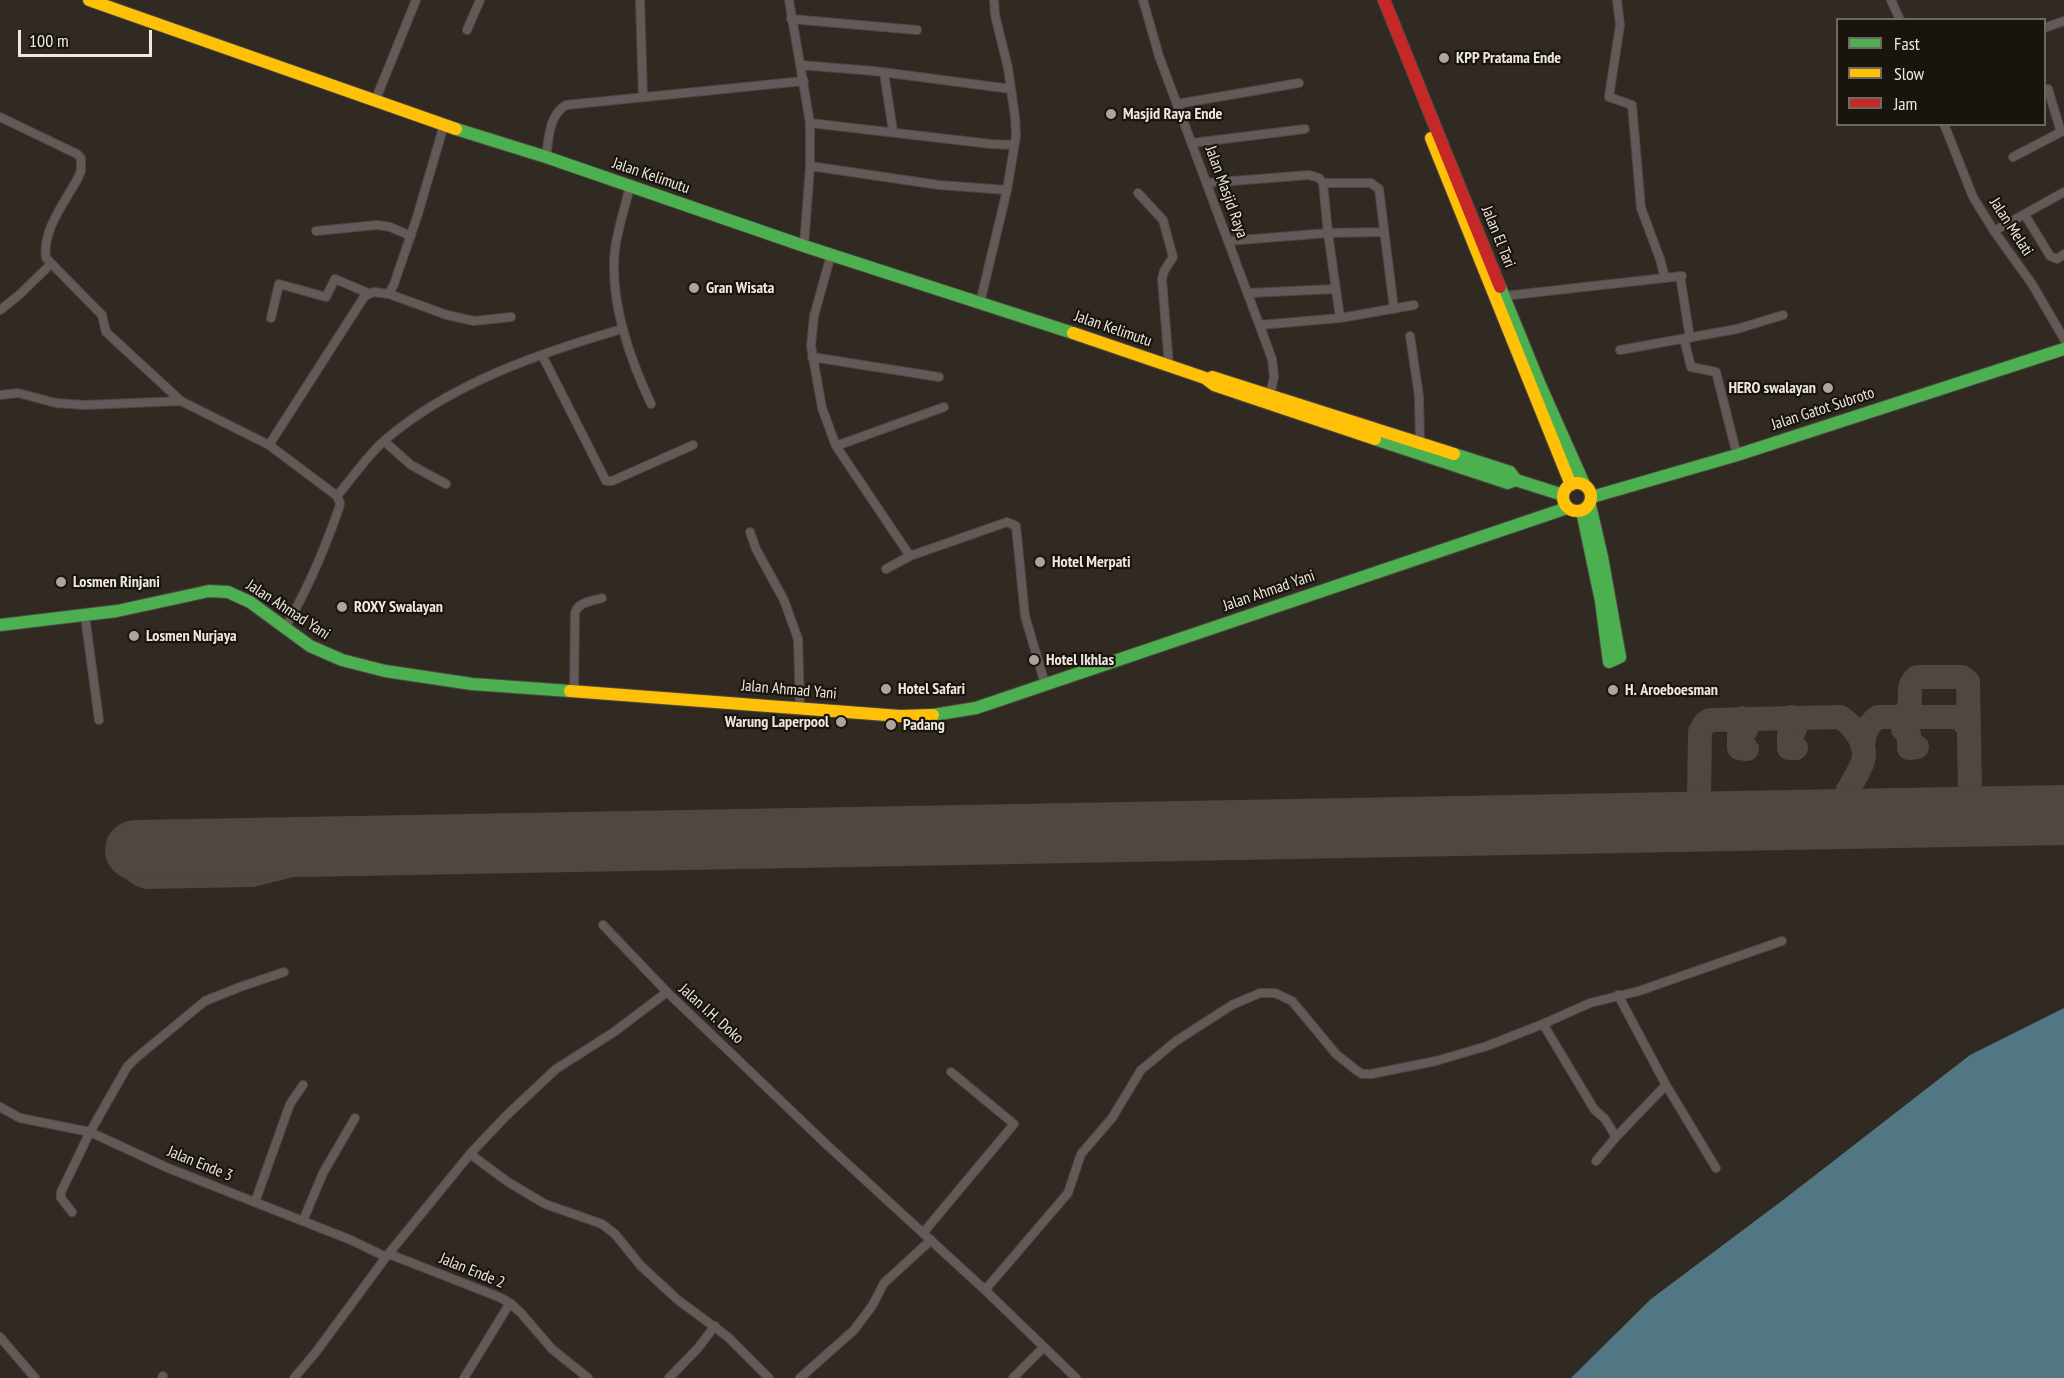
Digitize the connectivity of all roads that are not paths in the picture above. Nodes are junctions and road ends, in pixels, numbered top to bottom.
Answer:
1 (89, 0) edge
2 (416, 0) edge
3 (480, 0) edge
4 (640, 0) edge
5 (789, 0) edge
6 (994, 0) edge
7 (1143, 0) edge
8 (1376, 0) edge
9 (1384, 0) edge
10 (1617, 0) edge
11 (1892, 0) edge
12 (1899, 18) edge
13 (791, 19) junction
14 (2064, 21) edge
15 (2046, 27) edge
16 (467, 30) dead end
17 (917, 30) dead end
18 (800, 65) junction
19 (884, 73) junction
20 (804, 81) junction
21 (1299, 83) dead end
22 (1011, 89) junction
23 (2046, 89) edge
24 (643, 97) junction
25 (375, 100) junction
26 (1177, 104) junction
27 (0, 117) edge
28 (810, 123) junction
29 (444, 125) junction
30 (1945, 126) edge
31 (1305, 129) dead end
32 (892, 131) junction
33 (2063, 132) edge
34 (1192, 143) junction
35 (1014, 145) junction
36 (546, 157) junction
37 (2013, 157) dead end
38 (810, 166) junction
39 (1207, 183) junction
40 (1323, 183) junction
41 (630, 186) junction
42 (1007, 190) junction
43 (2064, 192) edge
44 (1138, 193) dead end
45 (1457, 193) junction
46 (2025, 214) junction
47 (316, 231) dead end
48 (1994, 231) junction
49 (1383, 232) junction
50 (1328, 233) junction
51 (411, 236) junction
52 (1228, 241) junction
53 (804, 246) junction
54 (2064, 254) edge
55 (831, 255) junction
56 (51, 264) junction
57 (1665, 278) junction
58 (1335, 289) junction
59 (368, 293) junction
60 (1248, 293) junction
61 (389, 294) junction
62 (1504, 296) junction
63 (980, 303) junction
64 (1414, 305) dead end
65 (1394, 309) junction
66 (0, 310) edge
67 (1783, 315) dead end
68 (511, 317) dead end
69 (271, 318) dead end
70 (1340, 318) junction
71 (1260, 325) junction
72 (622, 329) junction
73 (1410, 336) dead end
74 (1687, 338) junction
75 (2064, 339) edge
76 (2064, 349) edge
77 (1620, 350) dead end
78 (542, 355) junction
79 (812, 357) junction
80 (1169, 366) junction
81 (939, 377) dead end
82 (0, 394) edge
83 (1269, 399) junction
84 (181, 400) junction
85 (651, 404) dead end
86 (944, 407) dead end
87 (384, 441) junction
88 (1420, 444) junction
89 (269, 445) junction
90 (693, 445) dead end
91 (836, 446) junction
92 (1737, 455) junction
93 (1516, 480) junction
94 (446, 484) dead end
95 (1584, 484) junction
96 (1570, 485) junction
97 (1563, 495) junction
98 (337, 496) junction
99 (1588, 505) junction
100 (1567, 508) junction
101 (750, 532) dead end
102 (910, 556) junction
103 (886, 569) dead end
104 (602, 598) dead end
105 (85, 615) junction
106 (0, 626) edge
107 (284, 628) junction
108 (1614, 659) dead end
109 (1045, 684) junction
110 (574, 692) junction
111 (800, 708) junction
112 (99, 720) dead end
113 (603, 925) dead end
114 (1782, 941) dead end
115 (284, 972) dead end
116 (667, 992) junction
117 (1618, 995) junction
118 (1543, 1024) junction
119 (951, 1072) dead end
120 (303, 1085) dead end
121 (1666, 1085) junction
122 (0, 1107) edge
123 (355, 1118) dead end
124 (90, 1132) junction
125 (1616, 1137) junction
126 (470, 1154) junction
127 (1596, 1161) dead end
128 (1716, 1168) dead end
129 (255, 1202) junction
130 (72, 1212) dead end
131 (303, 1221) junction
132 (923, 1233) junction
133 (931, 1240) junction
134 (388, 1256) junction
135 (985, 1290) junction
136 (510, 1303) junction
137 (716, 1326) junction
138 (0, 1337) edge
139 (1044, 1347) junction
140 (35, 1378) edge
141 (294, 1378) edge
142 (464, 1378) edge
143 (588, 1378) edge
144 (669, 1378) edge
145 (769, 1378) edge
146 (800, 1378) edge
147 (1013, 1378) edge
148 (1076, 1378) edge

1 - 25 main road, Jalan Kelimutu
2 - 25 street
3 - 16 street
4 - 24 street
5 - 13 street
6 - 22 street
7 - 26 street, Jalan Masjid Raya
8 - 45 main road, Jalan El Tari
9 - 45 main road, Jalan El Tari
10 - 57 street
11 - 12 street
13 - 17 street
13 - 18 street
14 - 15 street
18 - 19 street
18 - 20 street
19 - 22 street
19 - 32 street
20 - 24 street
20 - 28 street
21 - 26 street
22 - 35 street
23 - 33 street
24 - 36 street
25 - 29 main road, Jalan Kelimutu
26 - 34 street, Jalan Masjid Raya
27 - 56 street
28 - 32 street
28 - 38 street
29 - 36 main road, Jalan Kelimutu
29 - 51 street
30 - 48 street, Jalan Melati
31 - 34 street
32 - 35 street
33 - 37 street
34 - 39 street, Jalan Masjid Raya
35 - 42 street
36 - 41 main road, Jalan Kelimutu
38 - 42 street
38 - 53 street
39 - 40 street
39 - 52 street, Jalan Masjid Raya
40 - 49 street
40 - 50 street
41 - 53 main road, Jalan Kelimutu
41 - 72 street
42 - 63 street
43 - 46 street
44 - 80 street
45 - 62 main road, Jalan El Tari
45 - 96 main road, Jalan El Tari
46 - 48 street
46 - 54 street
47 - 51 street
48 - 75 street, Jalan Melati
49 - 50 street
49 - 65 street
50 - 52 street
50 - 58 street
51 - 61 street
52 - 60 street, Jalan Masjid Raya
53 - 55 main road, Jalan Kelimutu
55 - 63 main road, Jalan Kelimutu
55 - 79 street
56 - 66 street
56 - 84 street
57 - 62 street
57 - 74 street
58 - 60 street
58 - 70 street
59 - 61 street
59 - 69 street
59 - 89 street
60 - 71 street, Jalan Masjid Raya
61 - 68 street
62 - 95 main road, Jalan El Tari
63 - 80 main road, Jalan Kelimutu
64 - 65 street
65 - 70 street
67 - 74 street
70 - 71 street
71 - 83 street, Jalan Masjid Raya
72 - 78 street
72 - 85 street
73 - 88 street
74 - 77 street
74 - 92 street
76 - 92 main road, Jalan Gatot Subroto
78 - 87 street
78 - 90 street
79 - 81 street
79 - 91 street
80 - 83 main road, Jalan Kelimutu
82 - 84 street
83 - 88 main road
83 - 93 main road
84 - 89 street
86 - 91 street
87 - 94 street
87 - 98 street
88 - 93 main road
89 - 98 street
91 - 102 street
92 - 99 main road, Jalan Gatot Subroto
93 - 97 main road
95 - 96 main road
95 - 99 main road
96 - 97 main road
97 - 100 main road
98 - 107 street
99 - 100 main road
99 - 108 main road
100 - 109 main road, Jalan Ahmad Yani
101 - 111 street
102 - 103 street
102 - 109 street
104 - 110 street
105 - 106 main road, Jalan Ahmad Yani
105 - 107 main road, Jalan Ahmad Yani
105 - 112 street
107 - 110 main road, Jalan Ahmad Yani
109 - 111 main road, Jalan Ahmad Yani
110 - 111 main road, Jalan Ahmad Yani
113 - 116 street
114 - 117 street
115 - 124 street
116 - 126 street, Jalan I.H. Doko
116 - 132 street, Jalan I.H. Doko
117 - 118 street
117 - 121 street
118 - 125 street
118 - 135 street
119 - 132 street
120 - 129 street
121 - 125 street
121 - 128 street
122 - 124 street, Jalan Ende 3
123 - 131 street
124 - 129 street, Jalan Ende 3
124 - 130 street
125 - 127 street
126 - 134 street, Jalan I.H. Doko
126 - 137 street
129 - 131 street, Jalan Ende 3
131 - 134 street, Jalan Ende 3
132 - 133 street, Jalan I.H. Doko
133 - 135 street, Jalan I.H. Doko
133 - 146 street
134 - 136 street, Jalan Ende 2
134 - 141 street, Jalan I.H. Doko
135 - 139 street, Jalan I.H. Doko
136 - 142 street
136 - 143 street, Jalan Ende 2
137 - 144 street
137 - 145 street
138 - 140 street
139 - 147 street
139 - 148 street, Jalan I.H. Doko

